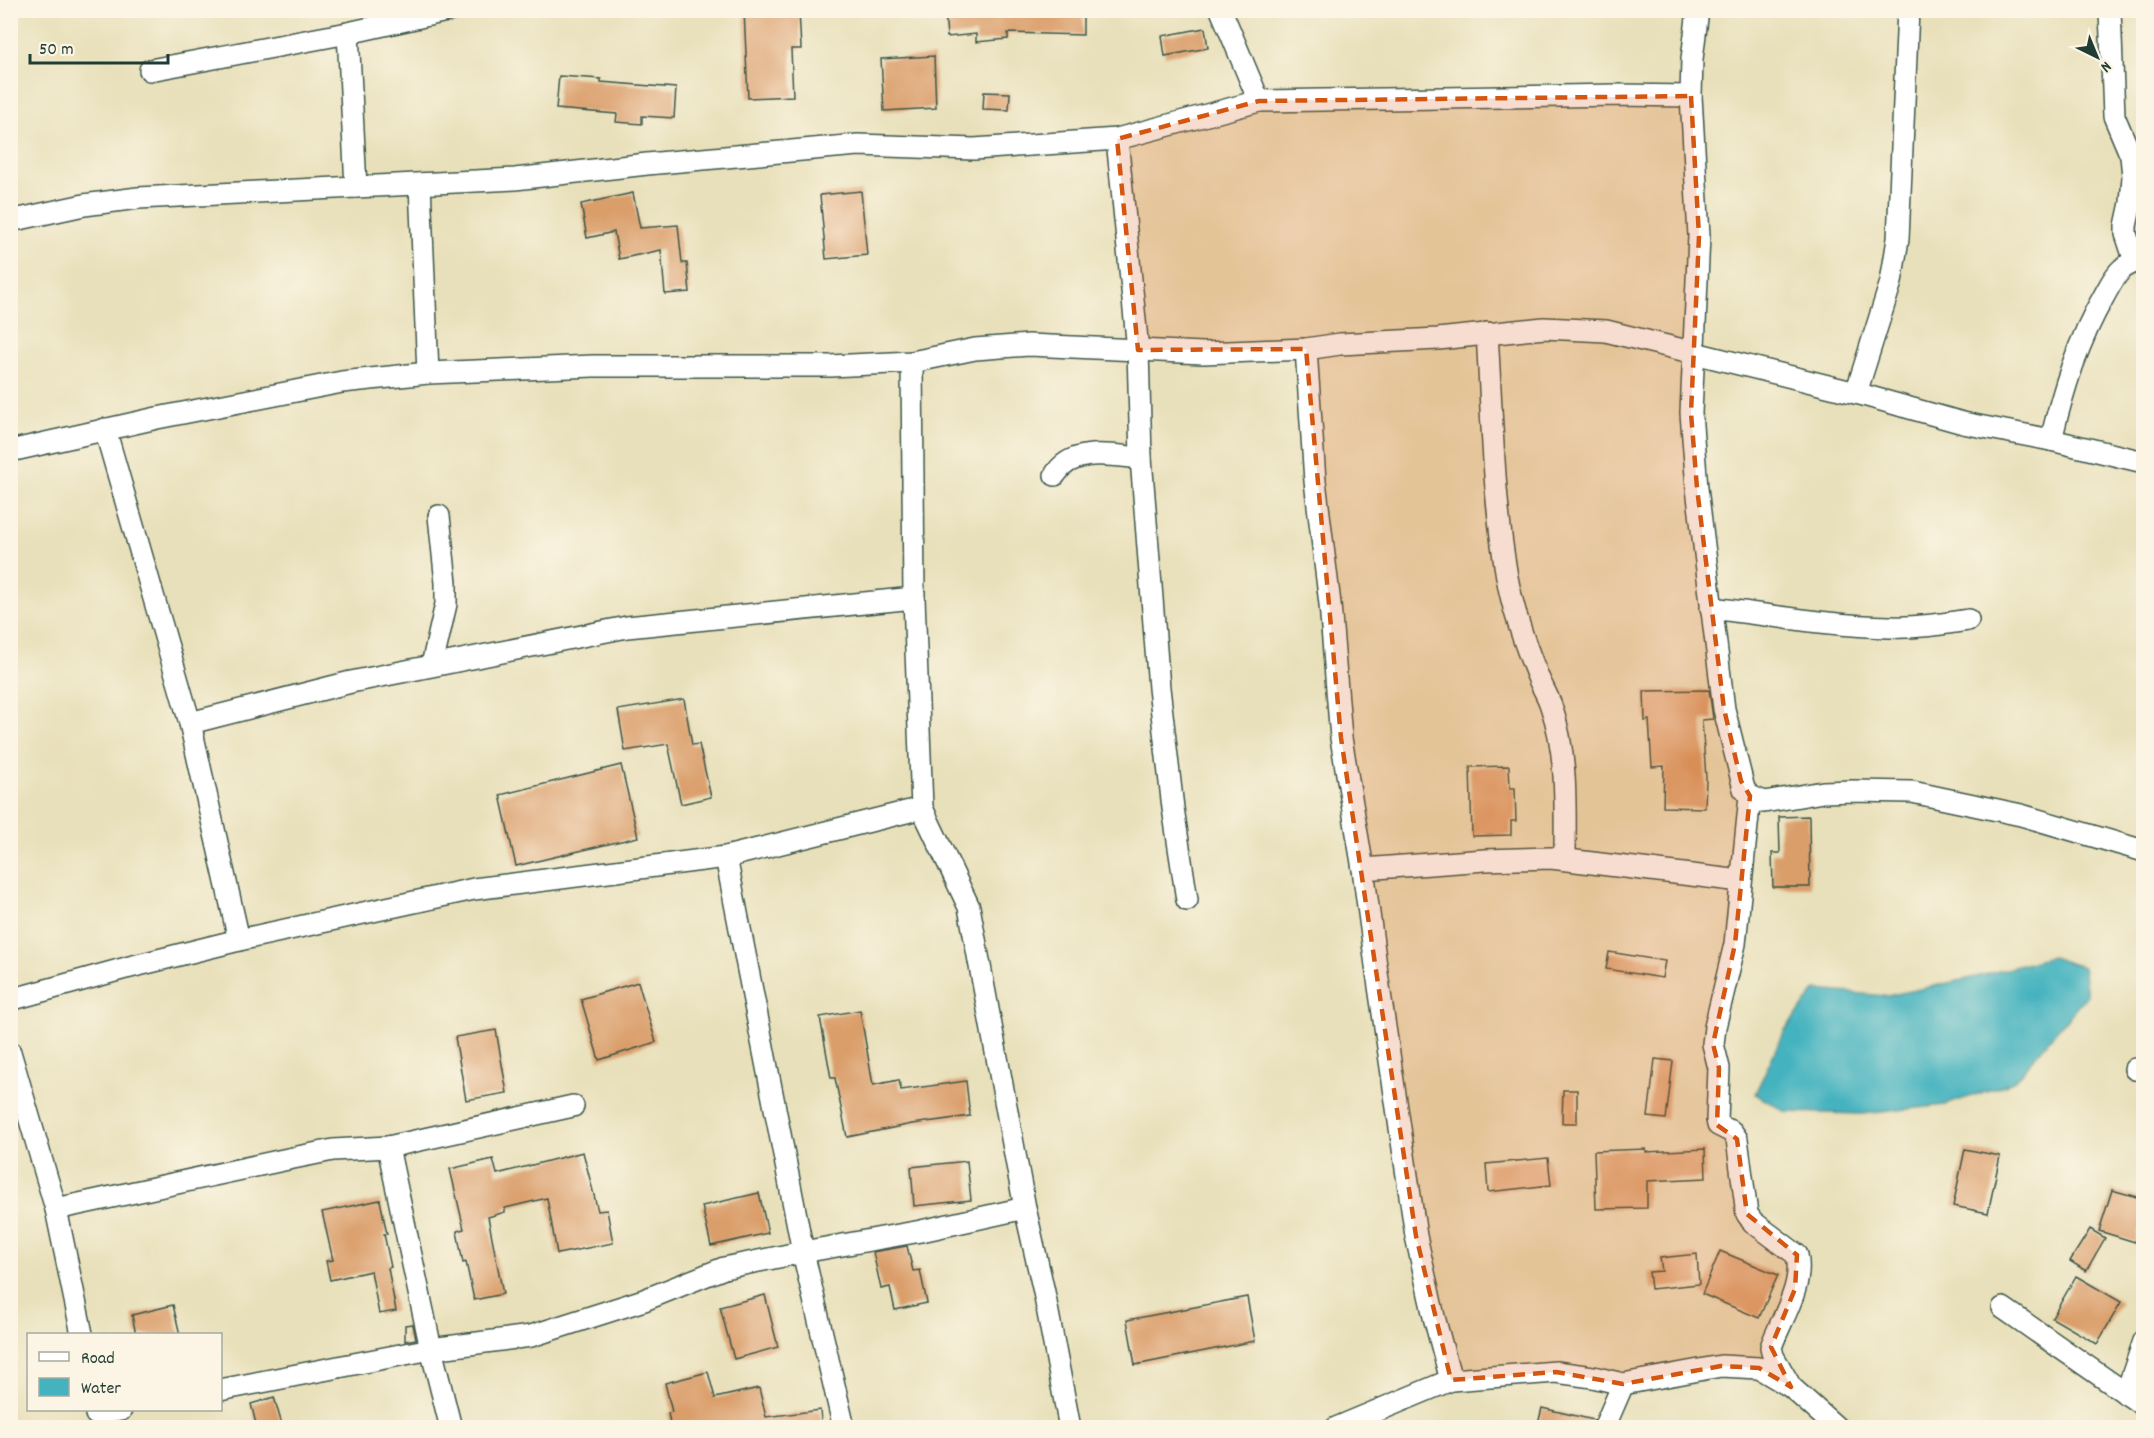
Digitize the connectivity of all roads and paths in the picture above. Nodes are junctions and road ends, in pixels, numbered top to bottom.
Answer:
1 (451, 10) edge
2 (1221, 10) edge
3 (1698, 10) edge
4 (1908, 10) edge
5 (2110, 10) edge
6 (348, 33) junction
7 (150, 70) dead end
8 (1691, 96) junction
9 (1258, 101) junction
10 (1117, 139) junction
11 (420, 184) junction
12 (356, 188) junction
13 (10, 221) edge
14 (2139, 260) edge
15 (1487, 333) junction
16 (1306, 349) junction
17 (1138, 350) junction
18 (1693, 351) junction
19 (912, 362) junction
20 (428, 373) junction
21 (1856, 393) junction
22 (105, 429) junction
23 (2051, 440) junction
24 (10, 451) edge
25 (1141, 458) junction
26 (2144, 462) edge
27 (1055, 475) dead end
28 (439, 516) dead end
29 (914, 598) junction
30 (1711, 608) junction
31 (1968, 620) dead end
32 (432, 665) junction
33 (190, 723) junction
34 (1750, 796) junction
35 (922, 808) junction
36 (2144, 851) edge
37 (726, 856) junction
38 (1565, 859) junction
39 (1363, 869) junction
40 (1741, 881) junction
41 (1187, 900) dead end
42 (239, 940) junction
43 (10, 1000) edge
44 (10, 1052) edge
45 (573, 1106) dead end
46 (388, 1147) junction
47 (1025, 1208) junction
48 (56, 1209) junction
49 (803, 1252) junction
50 (2003, 1308) dead end
51 (82, 1333) edge
52 (2144, 1341) edge
53 (431, 1349) junction
54 (1451, 1380) junction
55 (1623, 1384) junction
56 (1791, 1387) junction
57 (222, 1390) edge
58 (2135, 1400) edge
59 (117, 1411) edge
60 (96, 1417) edge
61 (451, 1428) edge
62 (844, 1428) edge
63 (1070, 1428) edge
64 (1336, 1428) edge
65 (1604, 1428) edge
66 (1837, 1428) edge

1 - 6 street
2 - 9 street
3 - 8 street
4 - 21 street
5 - 14 street
6 - 7 street
6 - 12 street
8 - 9 street
8 - 18 street
9 - 10 street
10 - 11 street
10 - 17 street
11 - 12 street
11 - 20 street
12 - 13 street
14 - 23 street
15 - 16 street
15 - 18 street
15 - 38 street
16 - 17 street
16 - 39 street
17 - 19 street
17 - 25 street
18 - 21 street
18 - 30 street
19 - 20 street
19 - 29 street
20 - 22 street
21 - 23 street
22 - 24 street
22 - 33 street
23 - 26 street
25 - 27 street
25 - 41 street
28 - 32 street
29 - 32 street
29 - 35 street
30 - 31 street
30 - 34 street
32 - 33 street
33 - 42 street
34 - 36 street
34 - 40 street
35 - 37 street
35 - 47 street
37 - 42 street
37 - 49 street
38 - 39 street
38 - 40 street
39 - 54 street
40 - 56 street
42 - 43 street
44 - 48 street
45 - 46 street
46 - 48 street
46 - 53 street
47 - 49 street
47 - 63 street
48 - 51 street
49 - 53 street
49 - 62 street
50 - 58 street
52 - 58 street
53 - 57 street
53 - 61 street
54 - 55 street
54 - 64 street
55 - 56 street
55 - 65 street
56 - 66 street
59 - 60 street

